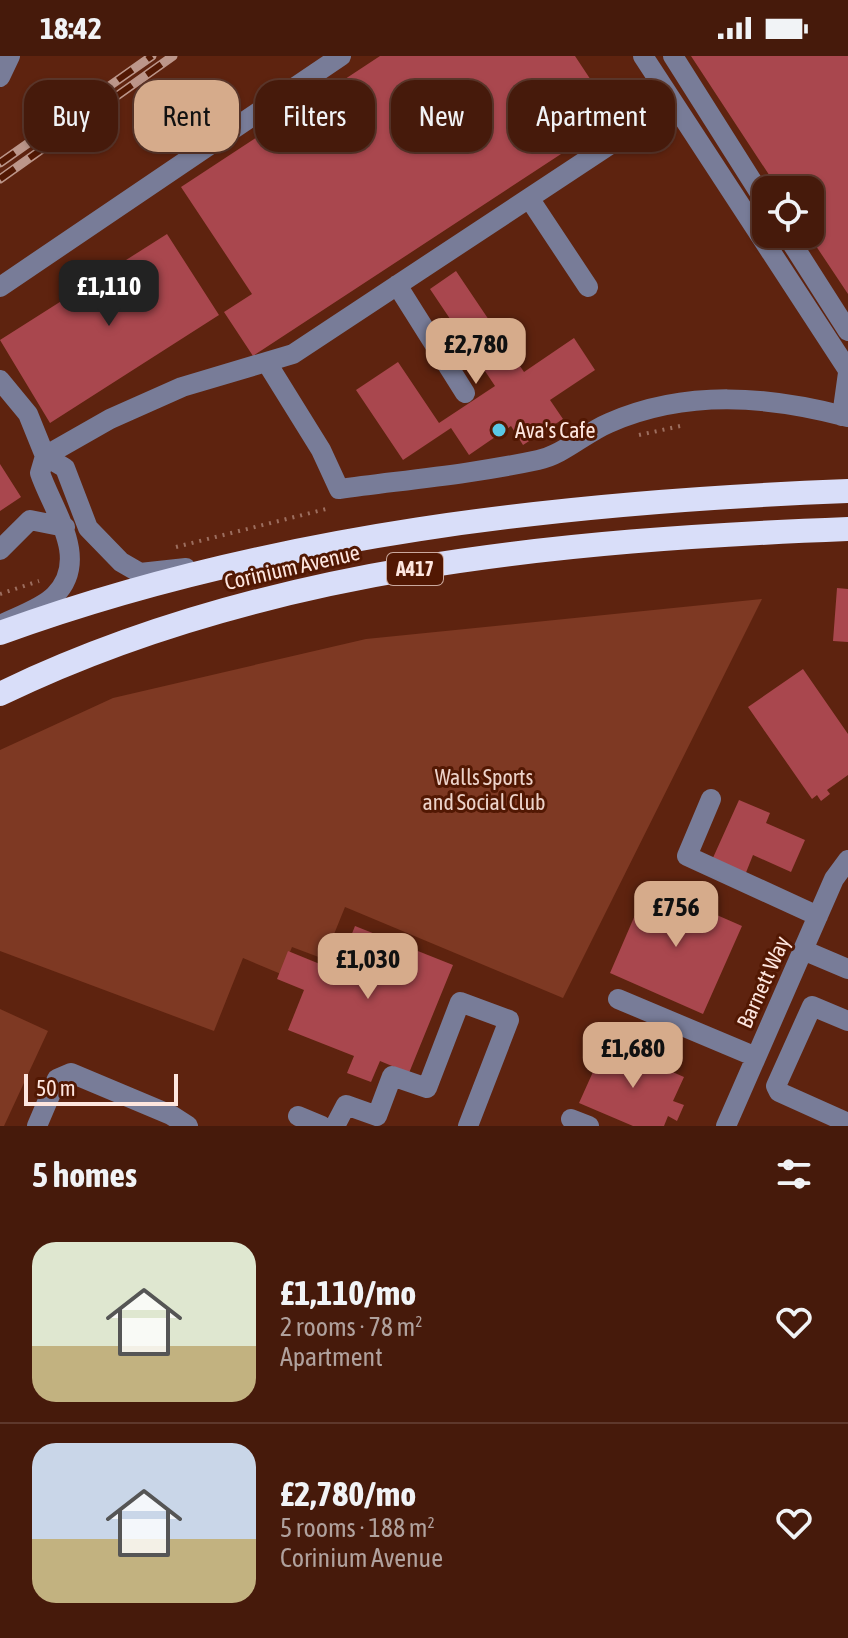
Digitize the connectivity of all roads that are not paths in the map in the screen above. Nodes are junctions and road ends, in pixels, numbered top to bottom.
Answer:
1 (341, 56) edge
2 (643, 56) edge
3 (673, 56) edge
4 (658, 80) edge
5 (675, 106) edge
6 (599, 152) edge
7 (752, 181) edge
8 (529, 198) junction
9 (795, 248) edge
10 (397, 285) junction
11 (0, 287) edge
12 (588, 287) dead end
13 (848, 331) edge
14 (267, 363) junction
15 (848, 371) edge
16 (0, 380) edge
17 (465, 393) dead end
18 (845, 416) edge
19 (45, 456) junction
20 (848, 491) edge
21 (65, 527) junction
22 (848, 529) edge
23 (0, 550) edge
24 (242, 563) junction
25 (0, 625) edge
26 (0, 633) edge
27 (0, 694) edge
28 (711, 799) dead end
29 (848, 860) edge
30 (818, 916) junction
31 (803, 950) junction
32 (848, 969) edge
33 (618, 999) dead end
34 (848, 1021) edge
35 (756, 1057) junction
36 (298, 1116) dead end
37 (848, 1123) edge
38 (37, 1126) edge
39 (188, 1126) edge
40 (322, 1126) edge
41 (335, 1126) edge
42 (468, 1126) edge
43 (726, 1126) edge

1 - 11 street
2 - 4 street
3 - 7 street
5 - 15 street
6 - 8 street
8 - 10 street
8 - 12 street
9 - 13 street
10 - 14 street
10 - 17 street
14 - 18 street
14 - 19 street
15 - 18 street
16 - 19 street
19 - 21 street
19 - 24 street
20 - 24 highway, Corinium Avenue / A417
21 - 23 street
21 - 25 street
22 - 27 highway, Corinium Avenue / A417
24 - 26 highway, Corinium Avenue / A417
28 - 30 street
29 - 30 street, Barnett Way
30 - 31 street, Barnett Way
31 - 32 street
31 - 35 street, Barnett Way
33 - 35 street
34 - 37 street
35 - 43 street, Barnett Way
36 - 40 street
38 - 39 street
41 - 42 street

